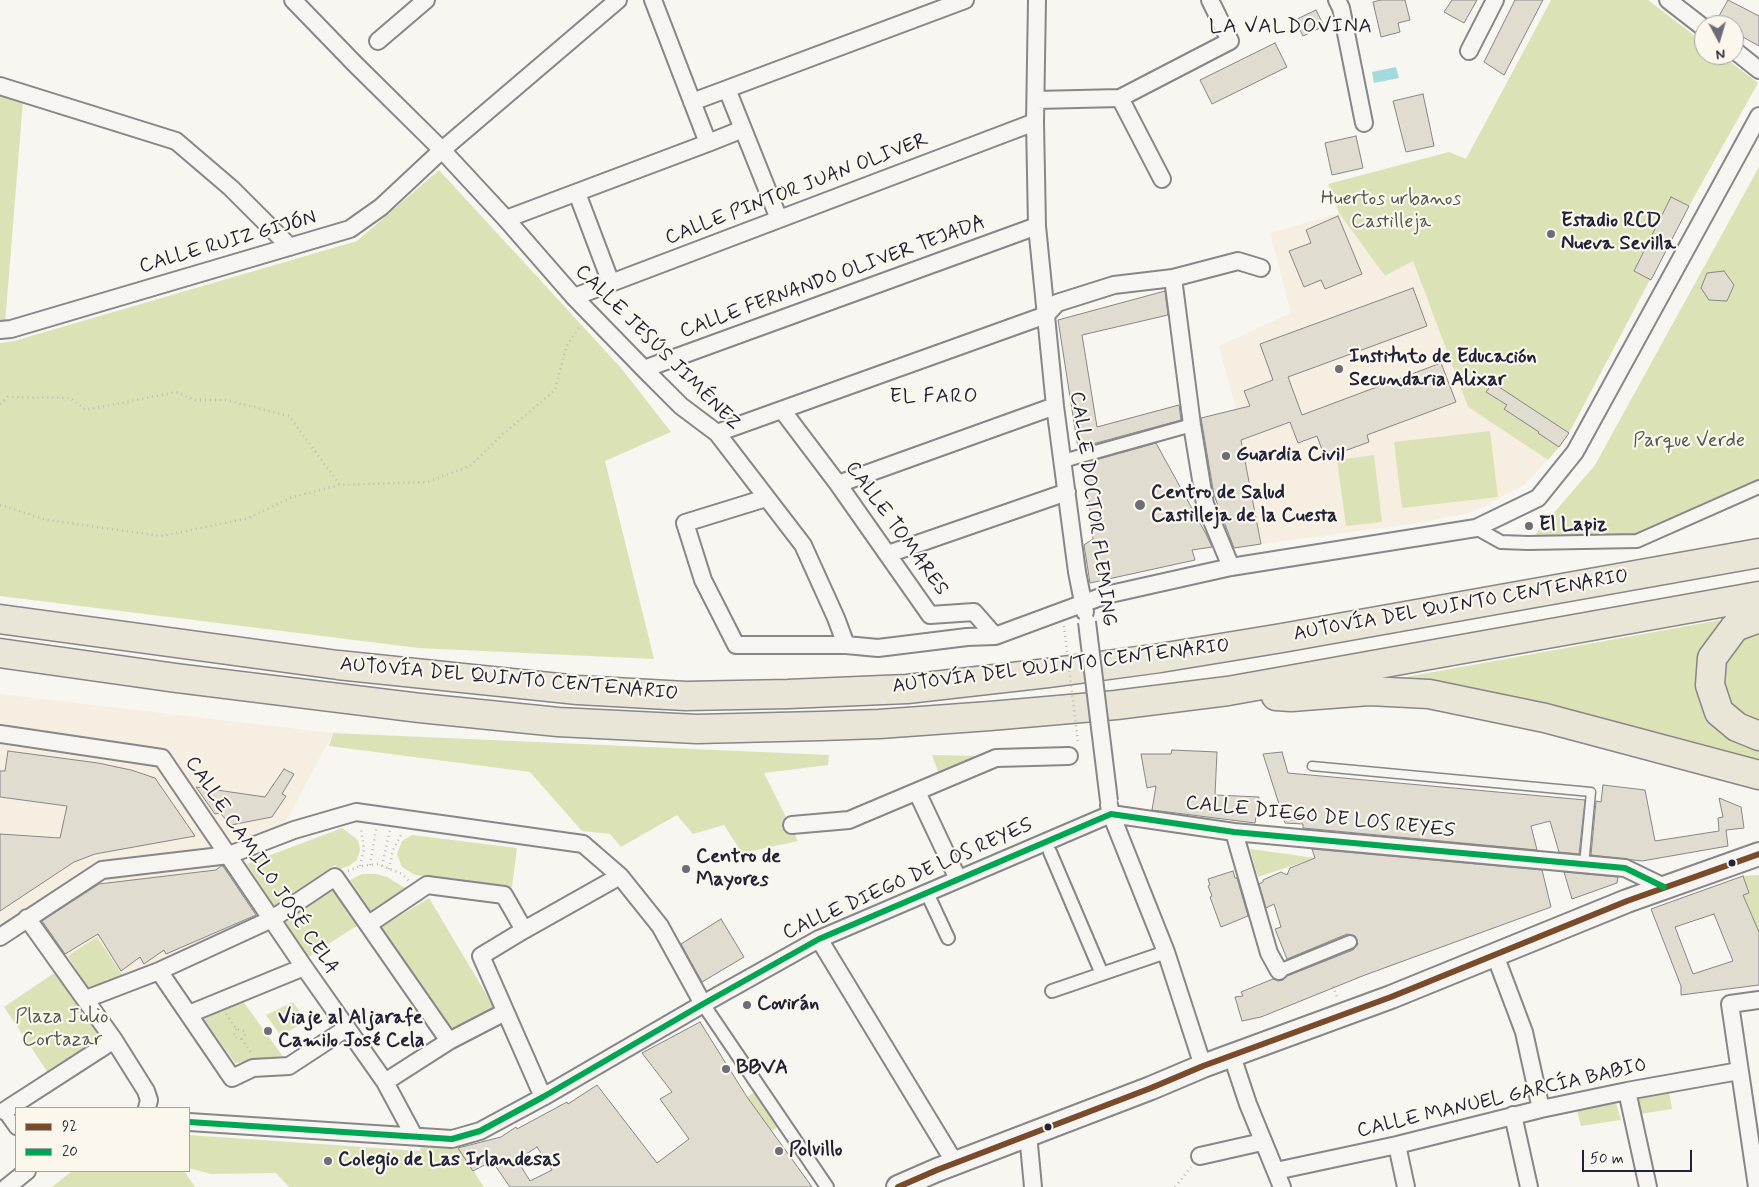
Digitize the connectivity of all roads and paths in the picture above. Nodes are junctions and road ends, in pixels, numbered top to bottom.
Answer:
1 (293, 0) edge
2 (426, 0) edge
3 (618, 0) edge
4 (653, 0) edge
5 (965, 0) edge
6 (1036, 0) edge
7 (1210, 0) edge
8 (1337, 0) edge
9 (1495, 0) edge
10 (1668, 0) edge
11 (1694, 20) edge
12 (378, 40) dead end
13 (1469, 51) dead end
14 (1744, 58) edge
15 (1759, 70) edge
16 (0, 86) edge
17 (728, 89) junction
18 (1120, 98) junction
19 (1036, 100) junction
20 (692, 102) junction
21 (1759, 116) edge
22 (1035, 122) junction
23 (1364, 123) dead end
24 (743, 130) junction
25 (708, 143) junction
26 (442, 150) junction
27 (1162, 179) dead end
28 (577, 192) junction
29 (506, 219) junction
30 (779, 219) junction
31 (1037, 226) junction
32 (290, 247) junction
33 (1261, 268) dead end
34 (1172, 278) junction
35 (611, 283) junction
36 (574, 297) junction
37 (588, 312) junction
38 (1046, 315) junction
39 (0, 330) edge
40 (644, 369) junction
41 (0, 404) edge
42 (1055, 406) junction
43 (782, 410) junction
44 (1192, 426) junction
45 (717, 433) junction
46 (1063, 461) junction
47 (838, 484) junction
48 (340, 486) junction
49 (1759, 487) edge
50 (1067, 492) junction
51 (766, 498) junction
52 (0, 505) edge
53 (1476, 528) junction
54 (1759, 553) edge
55 (888, 554) junction
56 (1231, 567) junction
57 (1759, 596) edge
58 (1083, 603) junction
59 (1759, 618) edge
60 (0, 619) edge
61 (1064, 626) dead end
62 (995, 636) junction
63 (846, 645) junction
64 (0, 653) edge
65 (1228, 691) junction
66 (0, 734) edge
67 (1759, 736) edge
68 (1074, 750) joint
69 (1676, 752) junction
70 (1312, 766) dead end
71 (1759, 774) edge
72 (917, 792) junction
73 (1759, 792) edge
74 (1110, 808) junction
75 (356, 812) junction
76 (385, 816) junction
77 (416, 821) junction
78 (792, 826) dead end
79 (1234, 832) junction
80 (1759, 842) edge
81 (1050, 852) dead end
82 (1759, 854) edge
83 (229, 855) junction
84 (1734, 862) junction
85 (370, 865) junction
86 (1584, 865) junction
87 (382, 866) junction
88 (1625, 868) junction
89 (390, 869) junction
90 (620, 876) junction
91 (958, 879) junction
92 (1664, 887) junction
93 (419, 891) junction
94 (927, 893) junction
95 (1627, 901) junction
96 (27, 918) junction
97 (272, 919) junction
98 (369, 924) junction
99 (524, 930) junction
100 (0, 937) edge
101 (948, 938) dead end
102 (819, 939) junction
103 (1350, 942) dead end
104 (1166, 952) junction
105 (1495, 955) junction
106 (304, 967) junction
107 (159, 971) junction
108 (1279, 971) joint
109 (1102, 974) junction
110 (1052, 991) dead end
111 (86, 999) junction
112 (1759, 1000) edge
113 (703, 1004) junction
114 (223, 1010) dead end
115 (505, 1012) junction
116 (189, 1014) junction
117 (347, 1028) junction
118 (236, 1029) junction
119 (242, 1039) junction
120 (114, 1040) junction
121 (449, 1041) junction
122 (252, 1054) dead end
123 (1232, 1056) junction
124 (1203, 1066) junction
125 (1739, 1071) junction
126 (385, 1082) junction
127 (1627, 1091) junction
128 (543, 1097) junction
129 (146, 1107) edge
130 (1541, 1109) junction
131 (1752, 1110) edge
132 (4, 1111) joint
133 (1513, 1116) junction
134 (190, 1122) edge
135 (15, 1127) edge
136 (1028, 1134) junction
137 (414, 1136) junction
138 (1262, 1142) junction
139 (1397, 1145) junction
140 (1200, 1156) joint
141 (955, 1162) junction
142 (1276, 1171) junction
143 (26, 1172) edge
144 (7, 1187) edge
145 (827, 1187) edge
146 (898, 1187) edge
147 (1033, 1187) edge
148 (1175, 1187) edge
149 (1282, 1187) edge
150 (1406, 1187) edge
151 (1529, 1187) edge
152 (1648, 1187) edge
153 (1757, 1187) edge

1 - 26 street, CALLE JESÚS JIMÉNEZ
2 - 12 street
3 - 26 street, CALLE RUIZ GIJÓN
4 - 20 street
5 - 17 street
6 - 19 street, CALLE DOCTOR FLEMING
7 - 18 street
8 - 23 street
9 - 13 street
10 - 11 street
14 - 15 street
16 - 32 street
17 - 20 street
17 - 24 street
18 - 19 street
18 - 27 street
19 - 22 street, CALLE DOCTOR FLEMING
20 - 25 street
21 - 53 street
22 - 30 street, CALLE PINTOR JUAN OLIVER
22 - 31 street, CALLE DOCTOR FLEMING
24 - 25 street
24 - 30 street
25 - 28 street
26 - 29 street, CALLE JESÚS JIMÉNEZ
26 - 32 street, CALLE RUIZ GIJÓN
28 - 29 street
28 - 35 street
29 - 36 street, CALLE JESÚS JIMÉNEZ
30 - 35 street, CALLE PINTOR JUAN OLIVER
31 - 38 street, CALLE DOCTOR FLEMING
31 - 40 street, CALLE FERNANDO OLIVER TEJADA
32 - 39 street, CALLE RUIZ GIJÓN
33 - 34 street
34 - 38 street
34 - 44 street
35 - 36 street, CALLE PINTOR JUAN OLIVER
36 - 37 street, CALLE JESÚS JIMÉNEZ
37 - 40 street, CALLE JESÚS JIMÉNEZ
37 - 48 path
38 - 42 street, CALLE DOCTOR FLEMING
38 - 43 street
40 - 45 street, CALLE JESÚS JIMÉNEZ
41 - 48 path
42 - 46 street, CALLE DOCTOR FLEMING
42 - 47 street
43 - 45 street
43 - 47 street, CALLE TOMARES
44 - 46 street
44 - 56 street
45 - 51 street, CALLE JESÚS JIMÉNEZ
46 - 50 street, CALLE DOCTOR FLEMING
47 - 55 street, CALLE TOMARES
48 - 52 path
49 - 53 street
50 - 55 street
50 - 58 street, CALLE DOCTOR FLEMING
51 - 63 street, CALLE JESÚS JIMÉNEZ
51 - 63 street
53 - 56 street
54 - 60 highway, AUTOVÍA DEL QUINTO CENTENARIO
55 - 62 street, CALLE TOMARES
56 - 58 street
57 - 65 highway, AUTOVÍA DEL QUINTO CENTENARIO
58 - 62 street
58 - 74 street, CALLE DOCTOR FLEMING, bridge
59 - 67 highway
61 - 68 path, bridge
62 - 63 street
64 - 65 highway, AUTOVÍA DEL QUINTO CENTENARIO
65 - 69 highway
66 - 83 street, CALLE CAMILO JOSÉ CELA
68 - 72 street
69 - 71 highway
69 - 73 highway
70 - 86 lane
72 - 78 street
72 - 91 street
74 - 79 street, CALLE DIEGO DE LOS REYES
74 - 91 street, CALLE DIEGO DE LOS REYES
74 - 104 street, CALLE DOCTOR FLEMING
75 - 76 street
75 - 83 street
75 - 85 path
76 - 77 street
76 - 85 path
76 - 87 path
77 - 89 path
77 - 90 street
79 - 86 street, CALLE DIEGO DE LOS REYES
79 - 108 street
80 - 84 main road
81 - 109 street
82 - 84 main road
83 - 96 street
83 - 97 street, CALLE CAMILO JOSÉ CELA
84 - 92 main road
85 - 87 path
86 - 88 street, CALLE DIEGO DE LOS REYES
87 - 89 path
88 - 92 street, CALLE DIEGO DE LOS REYES
88 - 95 street
89 - 93 path
90 - 99 street
90 - 113 street
91 - 94 street, CALLE DIEGO DE LOS REYES
92 - 95 main road
93 - 98 street
93 - 99 street
94 - 101 street
94 - 102 street, CALLE DIEGO DE LOS REYES
95 - 105 main road
96 - 100 street
96 - 111 street
97 - 98 street
97 - 106 street, CALLE CAMILO JOSÉ CELA
97 - 107 street
98 - 121 street
99 - 115 street
102 - 113 street, CALLE DIEGO DE LOS REYES
102 - 141 street
103 - 108 street
104 - 109 street
104 - 124 street, CALLE DOCTOR FLEMING
105 - 123 main road
105 - 130 street
106 - 116 street
106 - 117 street, CALLE CAMILO JOSÉ CELA
107 - 111 street
107 - 116 street
109 - 110 street
111 - 120 street
112 - 125 street
113 - 128 street, CALLE DIEGO DE LOS REYES
113 - 145 street
114 - 118 path
115 - 121 street
115 - 128 street
116 - 117 street
117 - 126 street, CALLE CAMILO JOSÉ CELA
118 - 119 path
118 - 119 path
119 - 122 path
120 - 129 street
120 - 132 street
121 - 126 street
123 - 124 main road
123 - 138 street
124 - 136 main road
125 - 127 street, CALLE MANUEL GARCÍA BABIO
125 - 131 street
126 - 137 street, CALLE CAMILO JOSÉ CELA
127 - 130 street, CALLE MANUEL GARCÍA BABIO
127 - 152 street
128 - 137 street, CALLE DIEGO DE LOS REYES
130 - 133 street, CALLE MANUEL GARCÍA BABIO
131 - 153 street
132 - 135 street
133 - 139 street, CALLE MANUEL GARCÍA BABIO
133 - 151 street
134 - 137 street, CALLE DIEGO DE LOS REYES
136 - 141 main road
136 - 147 street
138 - 140 street
138 - 142 street
139 - 142 street, CALLE MANUEL GARCÍA BABIO
139 - 150 street
140 - 148 path
141 - 146 main road
142 - 149 street
143 - 144 street

